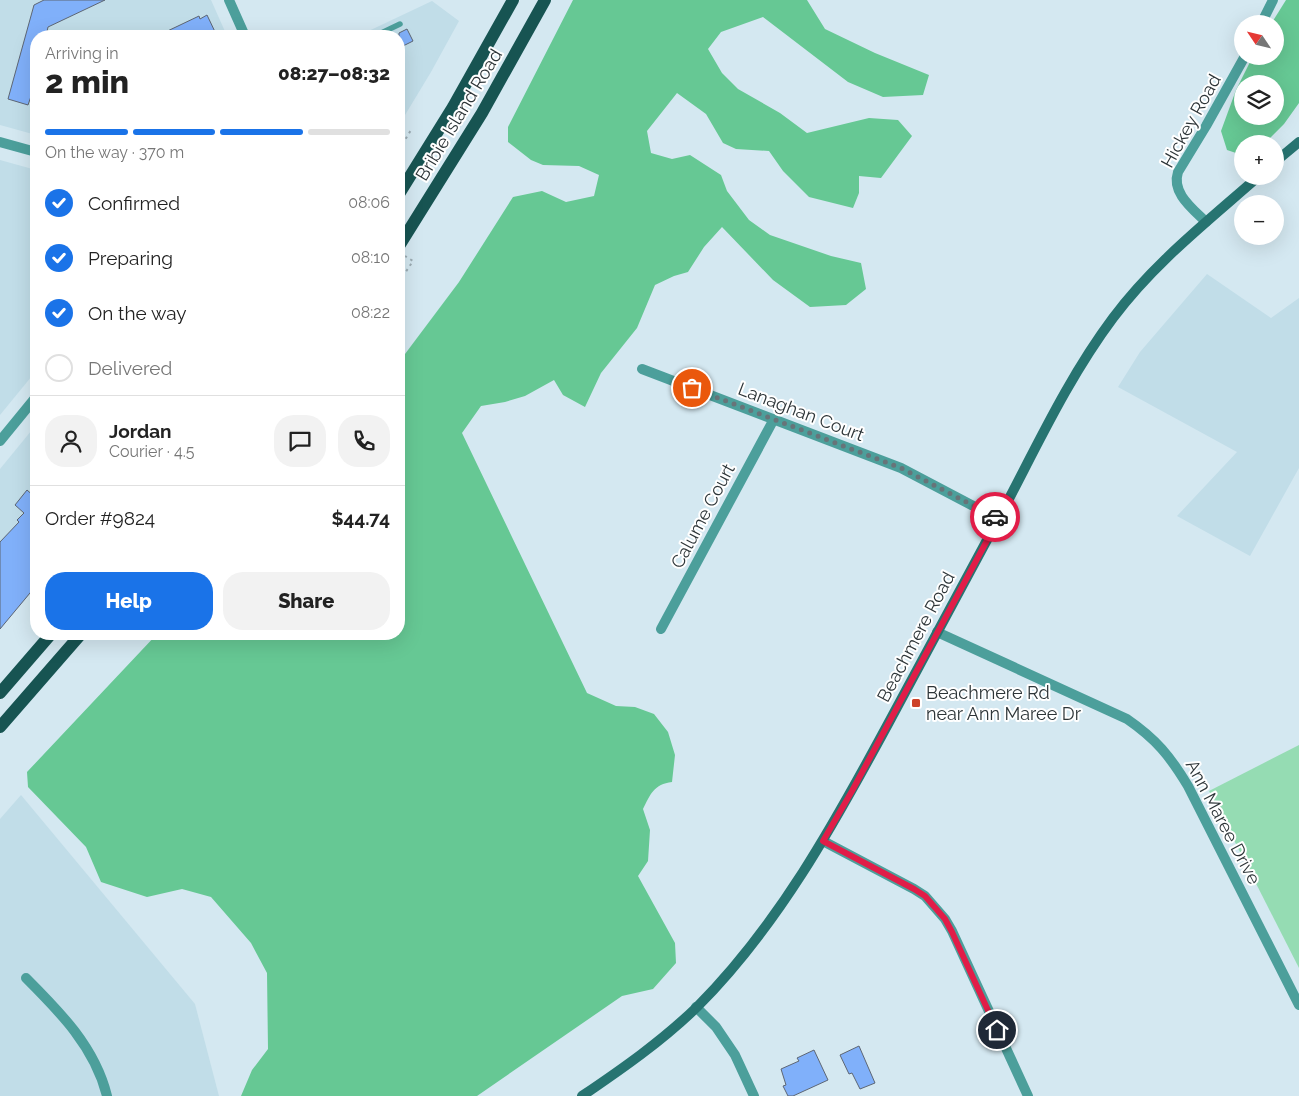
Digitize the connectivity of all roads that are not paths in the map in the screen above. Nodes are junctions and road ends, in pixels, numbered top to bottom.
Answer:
1 (229, 0) edge
2 (513, 0) edge
3 (545, 0) edge
4 (1273, 0) edge
5 (1266, 15) edge
6 (400, 24) dead end
7 (242, 30) edge
8 (387, 30) edge
9 (1240, 65) edge
10 (0, 142) edge
11 (1299, 142) edge
12 (30, 150) edge
13 (1284, 154) edge
14 (405, 184) edge
15 (1249, 185) edge
16 (1206, 222) junction
17 (405, 236) edge
18 (642, 369) dead end
19 (30, 404) edge
20 (774, 419) junction
21 (0, 441) edge
22 (998, 519) junction
23 (661, 629) dead end
24 (937, 632) junction
25 (46, 640) edge
26 (76, 640) edge
27 (0, 693) edge
28 (0, 727) edge
29 (823, 841) junction
30 (26, 978) dead end
31 (1299, 1005) edge
32 (696, 1007) junction
33 (107, 1096) edge
34 (582, 1096) edge
35 (754, 1096) edge
36 (1028, 1096) edge

1 - 7 street
2 - 14 main road, Bribie Island Road
3 - 17 main road, Bribie Island Road
4 - 5 street
6 - 8 lane
9 - 16 street, Hickey Road
10 - 12 street
11 - 13 main road
15 - 16 main road, Beachmere Road
16 - 22 main road, Beachmere Road
18 - 20 street, Lanaghan Court
19 - 21 street
20 - 22 street, Lanaghan Court
20 - 23 street, Calume Court
22 - 24 main road, Beachmere Road
24 - 29 main road, Beachmere Road
24 - 31 street, Ann Maree Drive
25 - 27 main road
26 - 28 main road
29 - 32 main road, Beachmere Road
29 - 36 street
30 - 33 street
32 - 34 main road, Beachmere Road
32 - 35 street

